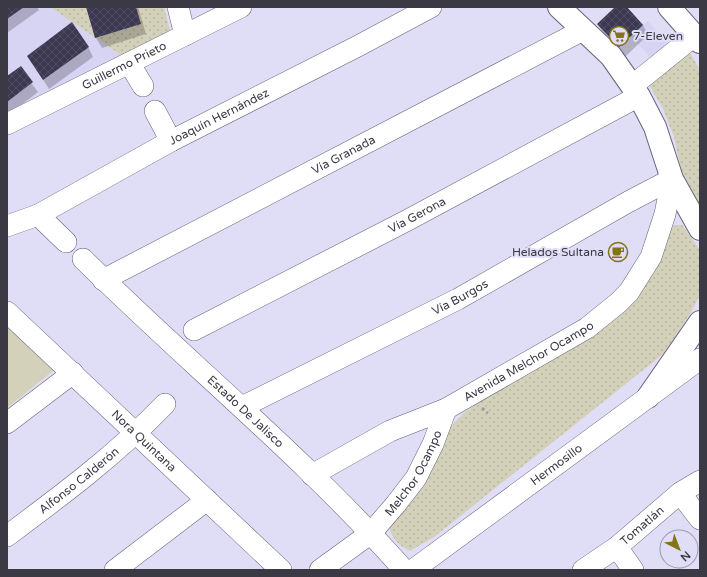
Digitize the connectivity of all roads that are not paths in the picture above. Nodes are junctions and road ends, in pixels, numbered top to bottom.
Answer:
1 (178, 7) edge
2 (241, 7) edge
3 (431, 7) edge
4 (669, 7) edge
5 (566, 9) edge
6 (583, 30) junction
7 (185, 35) junction
8 (697, 39) edge
9 (129, 63) junction
10 (143, 86) dead end
11 (635, 91) junction
12 (156, 111) dead end
13 (7, 124) edge
14 (171, 141) junction
15 (672, 178) junction
16 (38, 215) junction
17 (699, 224) edge
18 (7, 226) edge
19 (66, 242) dead end
20 (83, 259) dead end
21 (104, 280) junction
22 (7, 312) edge
23 (700, 322) edge
24 (194, 330) dead end
25 (700, 359) edge
26 (74, 373) junction
27 (648, 397) junction
28 (165, 404) dead end
29 (242, 407) junction
30 (446, 408) junction
31 (7, 422) edge
32 (136, 433) junction
33 (312, 475) junction
34 (700, 481) edge
35 (680, 493) junction
36 (207, 500) junction
37 (700, 519) edge
38 (371, 533) junction
39 (7, 536) edge
40 (617, 547) junction
41 (115, 570) edge
42 (280, 570) edge
43 (320, 570) edge
44 (404, 570) edge
45 (413, 570) edge
46 (583, 570) edge
47 (633, 570) edge

1 - 7 street
2 - 7 street, Guillermo Prieto
3 - 14 street, Joaquín Hernández
4 - 8 main road
5 - 6 main road
6 - 11 main road
6 - 21 street, Vía Granada
7 - 9 street, Guillermo Prieto
8 - 11 street, Vía Gerona
9 - 10 street
9 - 13 street, Guillermo Prieto
11 - 15 main road
11 - 24 street, Vía Gerona
12 - 14 street
14 - 16 street, Joaquín Hernández
15 - 17 main road
15 - 29 street, Vía Burgos
15 - 30 street, Avenida Melchor Ocampo
16 - 18 street, Joaquín Hernández
16 - 19 street
20 - 21 street, Estado De Jalisco
21 - 29 street, Estado De Jalisco
22 - 26 street, Nora Quintana
23 - 27 main road
25 - 27 street, Hermosillo
26 - 31 street
26 - 32 street, Nora Quintana
27 - 45 street, Hermosillo
28 - 32 street, Alfonso Calderón
29 - 33 street, Estado De Jalisco
30 - 33 street, Avenida Melchor Ocampo
30 - 38 street, Melchor Ocampo
32 - 36 street, Nora Quintana
32 - 39 street, Alfonso Calderón
33 - 38 street, Estado De Jalisco
34 - 35 street, Tomatlán
35 - 37 street
35 - 40 street, Tomatlán
36 - 41 street
36 - 42 street, Nora Quintana
38 - 43 street, Melchor Ocampo
38 - 44 street, Estado De Jalisco
40 - 46 street, Tomatlán
40 - 47 street

